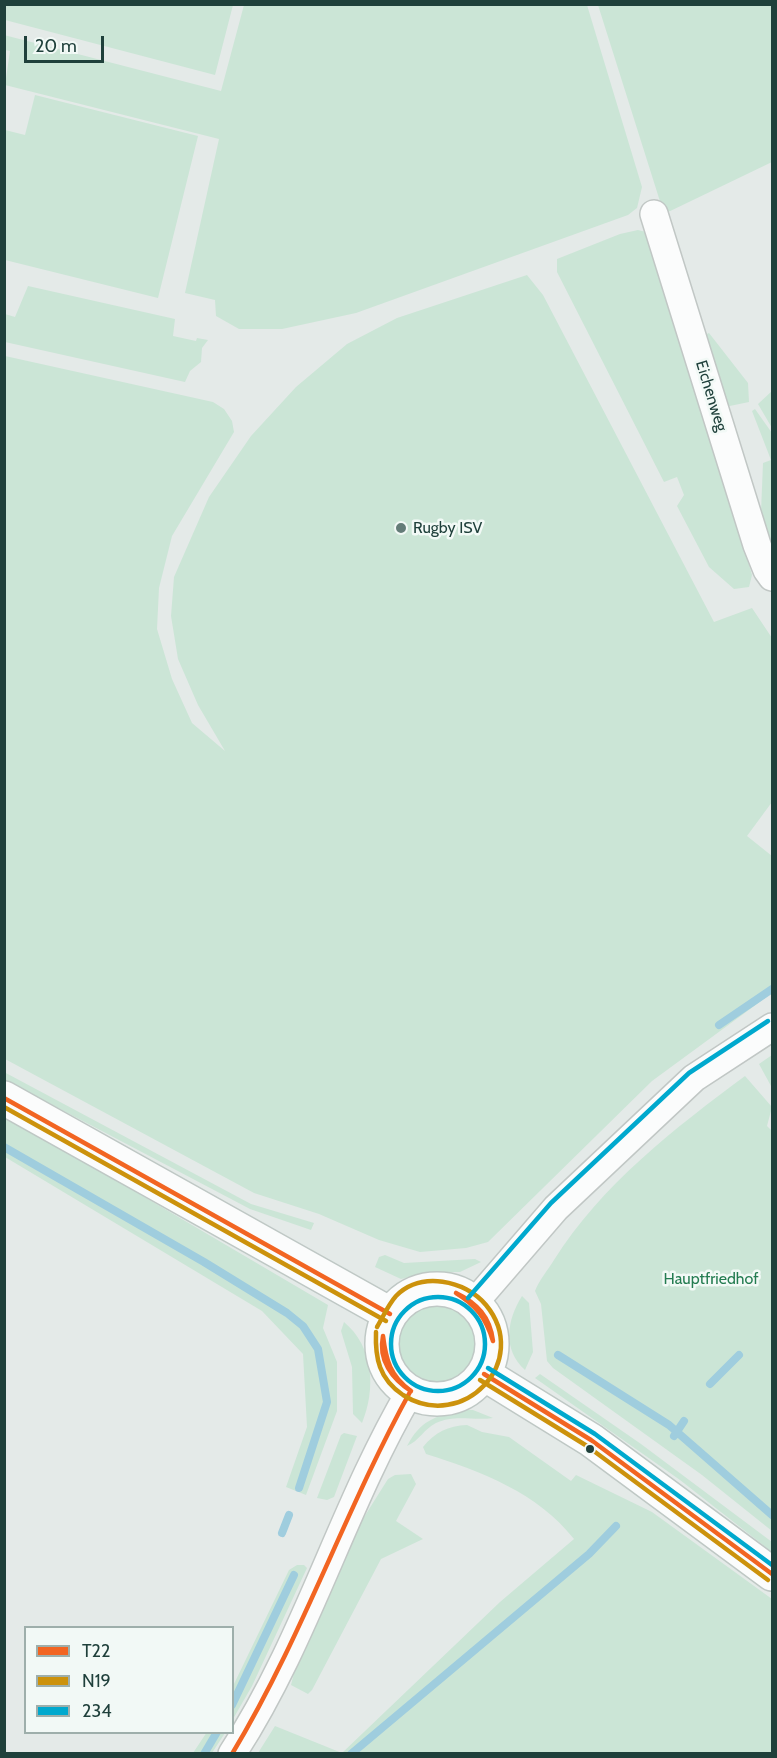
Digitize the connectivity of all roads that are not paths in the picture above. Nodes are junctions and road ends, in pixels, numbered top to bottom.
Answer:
1 (654, 214) dead end
2 (772, 577) edge
3 (772, 1027) edge
4 (4, 1098) edge
5 (474, 1303) junction
6 (390, 1314) junction
7 (484, 1374) junction
8 (410, 1392) junction
9 (772, 1574) edge
10 (232, 1754) edge

1 - 2 street, Eichenweg
3 - 5 street
4 - 6 main road
5 - 6 main road
5 - 7 main road
6 - 8 main road
7 - 8 main road
7 - 9 main road
8 - 10 street

